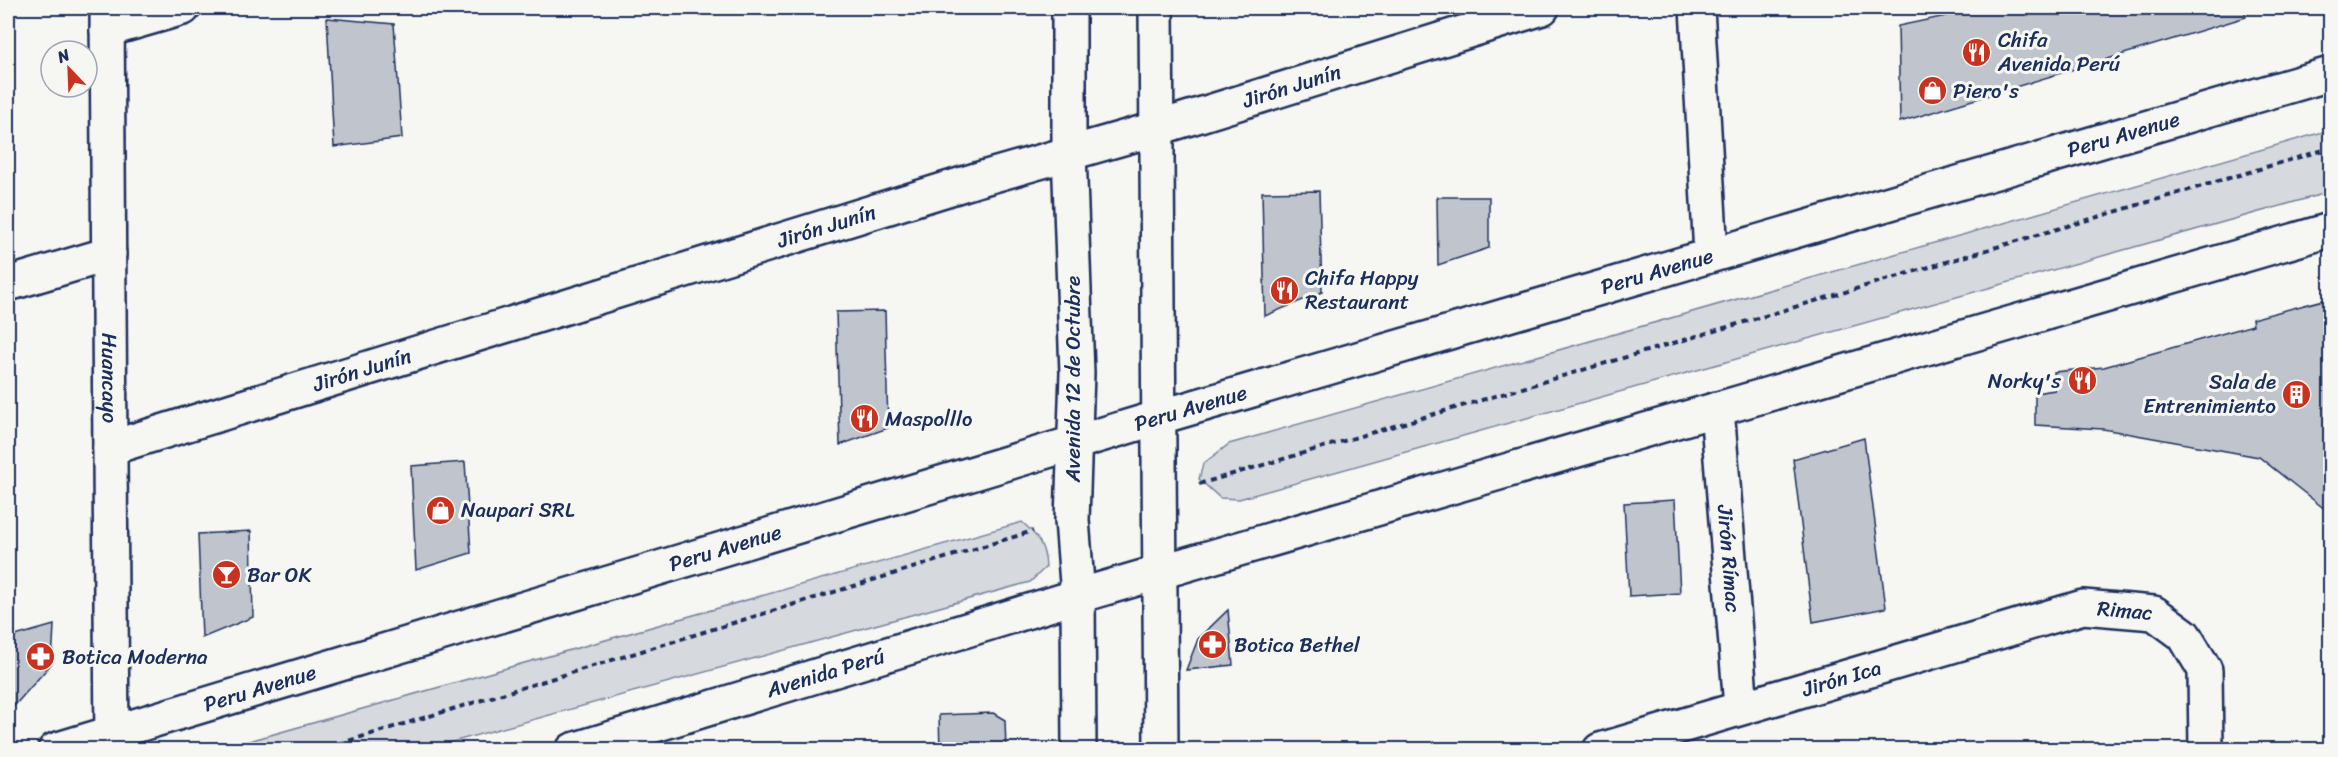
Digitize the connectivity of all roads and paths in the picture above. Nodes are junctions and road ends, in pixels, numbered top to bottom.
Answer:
1 (183, 8) edge
2 (1069, 8) edge
3 (1156, 8) edge
4 (1542, 8) edge
5 (1697, 8) edge
6 (107, 19) edge
7 (2331, 74) edge
8 (1158, 128) junction
9 (2331, 148) edge
10 (1069, 152) junction
11 (2331, 230) edge
12 (109, 254) junction
13 (1711, 254) junction
14 (8, 284) edge
15 (1717, 409) junction
16 (1160, 417) junction
17 (1072, 445) junction
18 (110, 448) junction
19 (1161, 496) junction
20 (1072, 520) junction
21 (1162, 571) junction
22 (1078, 596) junction
23 (2083, 607) joint
24 (1741, 707) junction
25 (112, 741) edge
26 (55, 750) edge
27 (319, 750) edge
28 (573, 750) edge
29 (1079, 750) edge
30 (1161, 750) edge
31 (1600, 750) edge
32 (2206, 750) edge

1 - 6 main road
2 - 10 main road, Avenida 12 de Octubre
3 - 8 main road
4 - 8 main road, Jirón Junín
5 - 13 main road
6 - 12 main road, Huancayo
7 - 13 main road, Peru Avenue
8 - 10 main road, Jirón Junín
8 - 16 main road
9 - 19 path
10 - 17 main road, Avenida 12 de Octubre
10 - 18 main road, Jirón Junín
11 - 15 main road
12 - 14 main road
12 - 18 main road, Huancayo
13 - 16 main road, Peru Avenue
15 - 21 main road
15 - 24 main road, Jirón Rímac
16 - 17 main road, Peru Avenue
16 - 19 main road
17 - 20 main road, Avenida 12 de Octubre
17 - 25 main road, Peru Avenue
18 - 25 main road, Huancayo
19 - 21 main road
20 - 22 main road, Avenida 12 de Octubre
20 - 27 path
21 - 22 main road
21 - 30 main road
22 - 28 main road, Avenida Perú
22 - 29 main road, Avenida 12 de Octubre
23 - 24 main road, Jirón Ica
23 - 32 main road, Rimac
24 - 31 main road, Jirón Ica
25 - 26 main road, Peru Avenue

